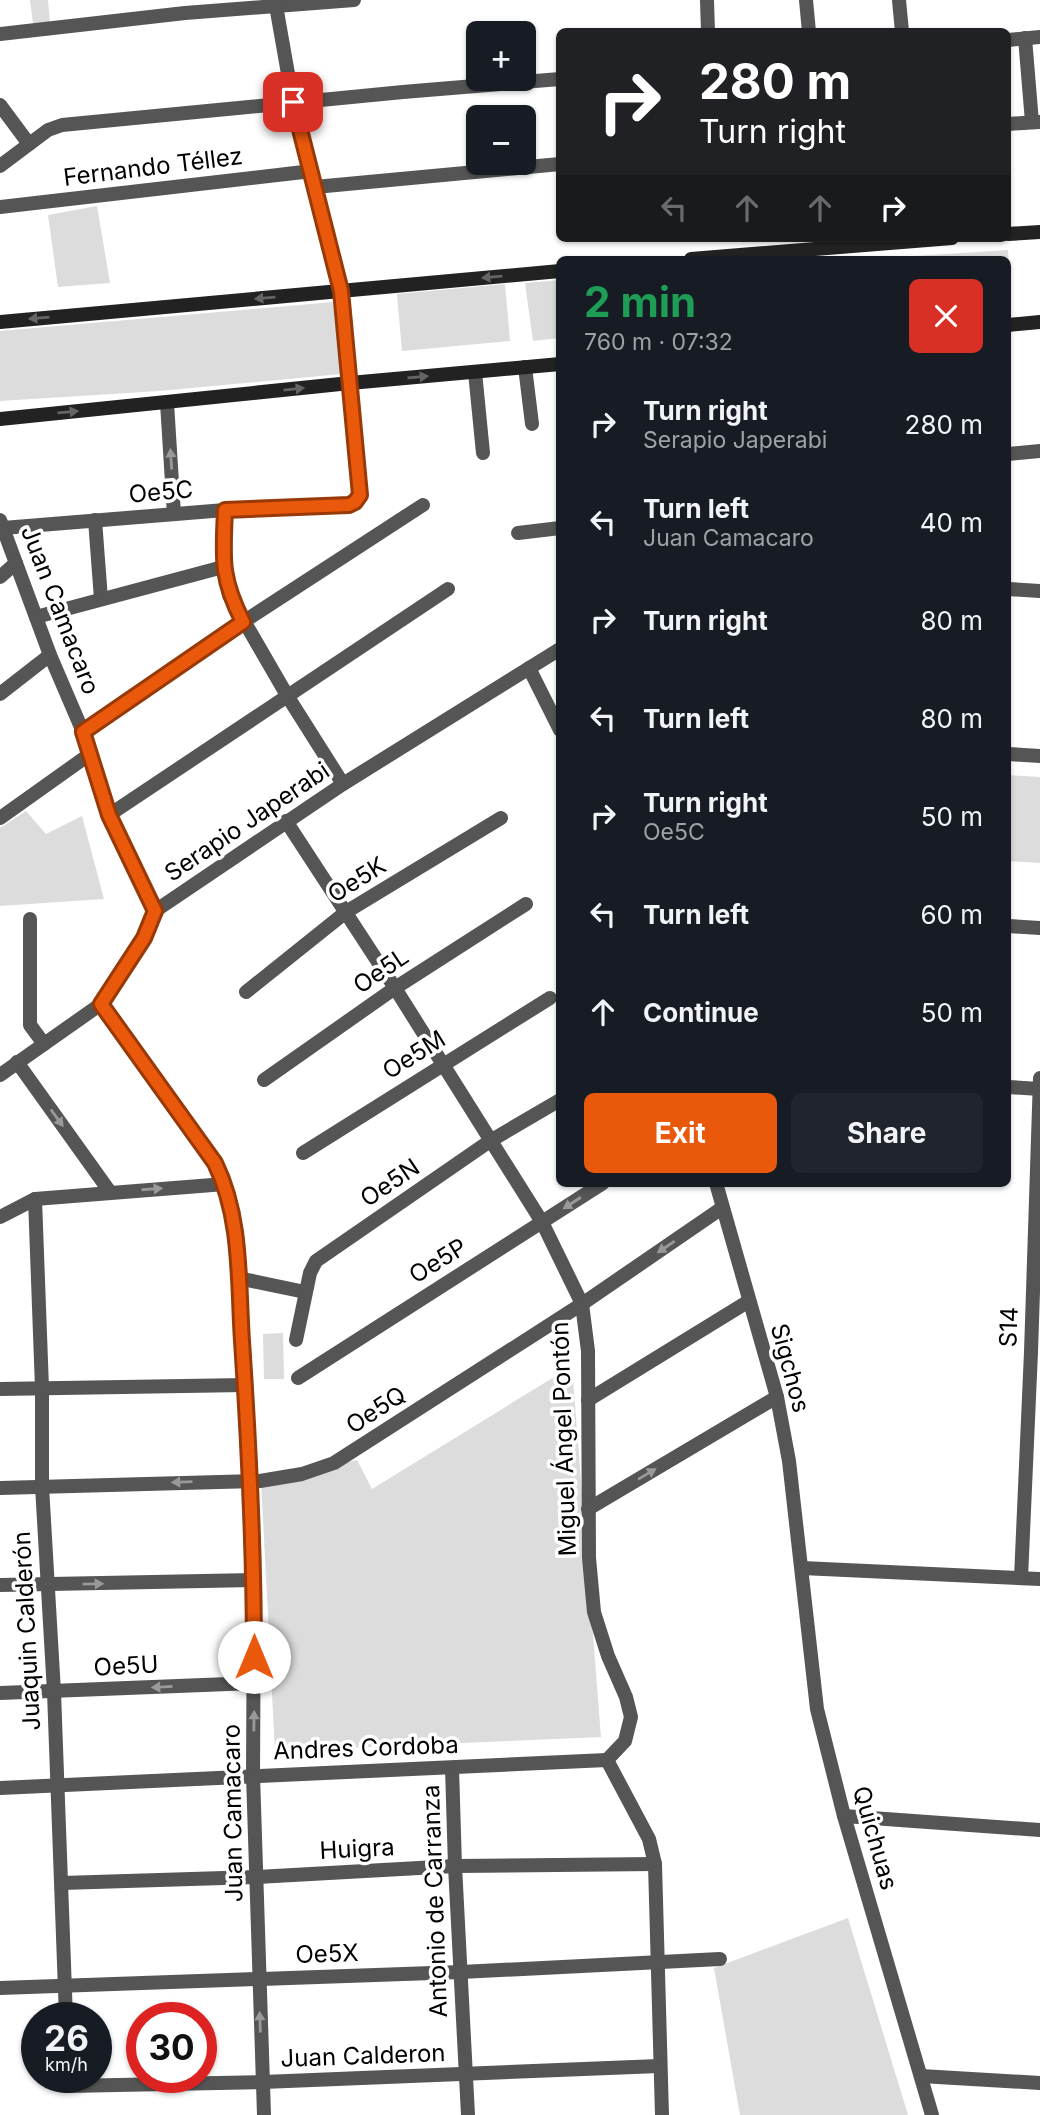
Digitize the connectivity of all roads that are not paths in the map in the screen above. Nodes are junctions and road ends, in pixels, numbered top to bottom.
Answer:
1 (354, 0) edge
2 (707, 0) edge
3 (806, 0) edge
4 (899, 0) edge
5 (276, 3) edge
6 (184, 7) edge
7 (708, 28) edge
8 (809, 28) edge
9 (902, 28) edge
10 (0, 34) edge
11 (1033, 37) edge
12 (1011, 40) edge
13 (556, 79) edge
14 (293, 102) junction
15 (0, 105) edge
16 (1036, 122) edge
17 (1011, 124) edge
18 (29, 144) junction
19 (556, 164) edge
20 (0, 166) edge
21 (312, 171) junction
22 (316, 187) junction
23 (0, 207) edge
24 (1040, 232) edge
25 (1011, 234) edge
26 (824, 242) edge
27 (714, 256) edge
28 (556, 271) edge
29 (341, 291) junction
30 (0, 321) edge
31 (1040, 322) edge
32 (1011, 325) edge
33 (556, 364) edge
34 (525, 367) junction
35 (475, 372) junction
36 (350, 383) junction
37 (167, 403) junction
38 (0, 419) edge
39 (532, 424) dead end
40 (1040, 451) edge
41 (483, 453) dead end
42 (1011, 454) edge
43 (423, 505) dead end
44 (225, 510) junction
45 (174, 514) junction
46 (95, 520) junction
47 (2, 524) edge
48 (556, 528) edge
49 (518, 533) dead end
50 (16, 564) junction
51 (223, 567) junction
52 (0, 577) edge
53 (448, 589) dead end
54 (1011, 589) edge
55 (1040, 591) edge
56 (101, 599) junction
57 (36, 617) junction
58 (243, 622) junction
59 (556, 651) edge
60 (50, 656) junction
61 (529, 668) junction
62 (0, 694) edge
63 (288, 697) junction
64 (556, 722) edge
65 (83, 732) junction
66 (90, 754) junction
67 (1011, 754) edge
68 (1040, 755) edge
69 (343, 784) junction
70 (109, 815) junction
71 (0, 818) edge
72 (501, 818) dead end
73 (286, 821) junction
74 (526, 904) dead end
75 (155, 911) junction
76 (346, 912) junction
77 (30, 919) dead end
78 (1011, 926) edge
79 (1040, 928) edge
80 (395, 988) junction
81 (246, 992) dead end
82 (550, 998) dead end
83 (101, 1004) junction
84 (44, 1044) junction
85 (17, 1062) junction
86 (442, 1064) junction
87 (0, 1075) edge
88 (1040, 1078) edge
89 (264, 1080) dead end
90 (1011, 1087) edge
91 (1040, 1089) edge
92 (556, 1102) edge
93 (490, 1141) junction
94 (303, 1153) dead end
95 (225, 1184) junction
96 (597, 1187) edge
97 (717, 1187) edge
98 (110, 1192) junction
99 (35, 1199) junction
100 (723, 1208) junction
101 (0, 1217) edge
102 (542, 1222) junction
103 (238, 1278) junction
104 (305, 1293) junction
105 (749, 1301) junction
106 (582, 1304) junction
107 (296, 1340) dead end
108 (298, 1378) dead end
109 (245, 1385) junction
110 (42, 1388) junction
111 (0, 1389) edge
112 (777, 1397) junction
113 (588, 1399) junction
114 (250, 1480) junction
115 (42, 1486) junction
116 (0, 1488) edge
117 (589, 1509) junction
118 (802, 1568) junction
119 (1021, 1578) junction
120 (1040, 1579) edge
121 (254, 1580) junction
122 (46, 1585) junction
123 (0, 1586) edge
124 (254, 1682) junction
125 (54, 1692) junction
126 (0, 1693) edge
127 (607, 1760) junction
128 (452, 1768) junction
129 (253, 1775) junction
130 (57, 1785) junction
131 (0, 1788) edge
132 (844, 1815) junction
133 (1040, 1830) edge
134 (655, 1864) junction
135 (455, 1866) junction
136 (257, 1877) junction
137 (62, 1883) junction
138 (720, 1959) dead end
139 (656, 1960) junction
140 (461, 1972) junction
141 (259, 1978) junction
142 (66, 1987) junction
143 (0, 1988) edge
144 (66, 2002) edge
145 (659, 2066) junction
146 (465, 2075) junction
147 (921, 2076) junction
148 (112, 2082) edge
149 (263, 2082) junction
150 (1040, 2083) edge
151 (264, 2115) edge
152 (468, 2115) edge
153 (662, 2115) edge
154 (932, 2115) edge

1 - 5 street
2 - 7 street
3 - 8 street
4 - 9 street
5 - 6 street
5 - 14 street
6 - 10 street
11 - 12 street
11 - 16 street
13 - 14 street
14 - 18 street
14 - 21 street
15 - 18 street
16 - 17 street
18 - 20 street
19 - 22 street
21 - 22 street
21 - 23 street, Fernando Téllez
22 - 29 street
24 - 25 street
26 - 27 street
28 -> 29 street
29 -> 30 street
29 - 36 street
31 - 32 street
33 - 34 street
34 - 35 street
34 - 39 street
36 -> 35 street
35 - 41 street
37 -> 36 street
36 - 44 street, Oe5C
38 -> 37 street
45 -> 37 street
40 - 42 street
43 - 58 street
44 - 45 street, Oe5C
44 - 51 street
45 - 46 street, Oe5C
46 - 47 street, Oe5C
46 - 56 street
47 - 50 street, Juan Camacaro
48 - 49 street
50 - 52 street
50 - 57 street, Juan Camacaro
51 - 56 street
51 - 58 street
53 - 63 street
54 - 55 street
56 - 57 street
57 - 60 street, Juan Camacaro
58 - 63 street
58 - 65 street
59 - 61 street, Serapio Japerabi
60 - 62 street
60 - 65 street, Juan Camacaro
61 - 64 street
61 - 69 street, Serapio Japerabi
63 - 69 street
63 - 70 street
65 - 66 street, Juan Camacaro
66 - 70 street, Juan Camacaro
66 - 71 street
67 - 68 street
69 - 73 street, Serapio Japerabi
70 - 75 street, Juan Camacaro
72 - 76 street, Oe5K
73 - 75 street, Serapio Japerabi
73 - 76 street, Miguel Ángel Pontón
74 - 80 street, Oe5L
75 - 83 street, Serapio Japerabi
76 - 80 street, Miguel Ángel Pontón
76 - 81 street, Oe5K
77 - 84 street
78 - 79 street
80 - 86 street, Miguel Ángel Pontón
80 - 89 street, Oe5L
82 - 86 street, Oe5M
83 - 84 street, Serapio Japerabi
83 - 95 street, Juan Camacaro
84 - 85 street, Serapio Japerabi
85 - 87 street, Serapio Japerabi
85 -> 98 street
86 - 93 street, Miguel Ángel Pontón
86 - 94 street, Oe5M
88 - 91 street, S14
90 - 91 street
91 - 119 street, S14
92 - 93 street, Oe5N
93 - 102 street, Miguel Ángel Pontón
93 - 104 street, Oe5N
98 -> 95 street
95 - 103 street, Juan Camacaro
96 -> 102 street, Oe5P
97 - 100 street, Sigchos
98 - 99 street
99 - 101 street
99 - 110 street, Juaquin Calderón
100 - 105 street, Sigchos
100 -> 106 street, Oe5Q
102 - 106 street, Miguel Ángel Pontón
102 - 108 street, Oe5P
103 - 104 street
103 - 109 street, Juan Camacaro
104 - 107 street, Oe5N
105 - 112 street, Sigchos
105 - 113 street
106 - 113 street, Miguel Ángel Pontón
106 - 114 street, Oe5Q
109 - 110 street
109 - 114 street, Juan Camacaro
110 - 111 street
110 - 115 street, Juaquin Calderón
117 -> 112 street
112 - 118 street, Sigchos
113 - 117 street, Miguel Ángel Pontón
114 -> 115 street, Oe5Q
114 - 121 street, Juan Camacaro
115 - 116 street, Oe5Q
115 - 122 street, Juaquin Calderón
117 - 127 street, Miguel Ángel Pontón
118 - 119 street
118 - 132 street, Quichuas
119 - 120 street
122 -> 121 street
121 - 124 street, Juan Camacaro
122 - 123 street
122 - 125 street, Juaquin Calderón
124 -> 125 street, Oe5U
129 -> 124 street, Juan Camacaro
125 - 126 street, Oe5U
125 - 130 street, Juaquin Calderón
127 - 128 street, Andres Cordoba
127 - 134 street
128 - 129 street, Andres Cordoba
128 - 135 street, Antonio de Carranza
129 - 130 street, Andres Cordoba
129 - 136 street, Juan Camacaro
130 - 131 street, Andres Cordoba
130 - 137 street, Juaquin Calderón
132 - 133 street
132 - 147 street, Quichuas
134 - 135 street, Huigra
134 - 139 street
135 - 136 street, Huigra
135 - 140 street, Antonio de Carranza
136 - 137 street, Huigra
136 - 141 street, Juan Camacaro
137 - 142 street, Juaquin Calderón
138 - 139 street, Oe5X
139 - 140 street, Oe5X
139 - 145 street
140 - 141 street, Oe5X
140 - 146 street, Antonio de Carranza
141 - 142 street, Oe5X
149 -> 141 street, Juan Camacaro
142 - 143 street, Oe5X
142 - 144 street, Juaquin Calderón
145 - 146 street, Juan Calderon
145 - 153 street
146 - 149 street, Juan Calderon
146 - 152 street, Antonio de Carranza
147 - 150 street
147 - 154 street, Quichuas
148 - 149 street, Juan Calderon
149 - 151 street, Juan Camacaro

